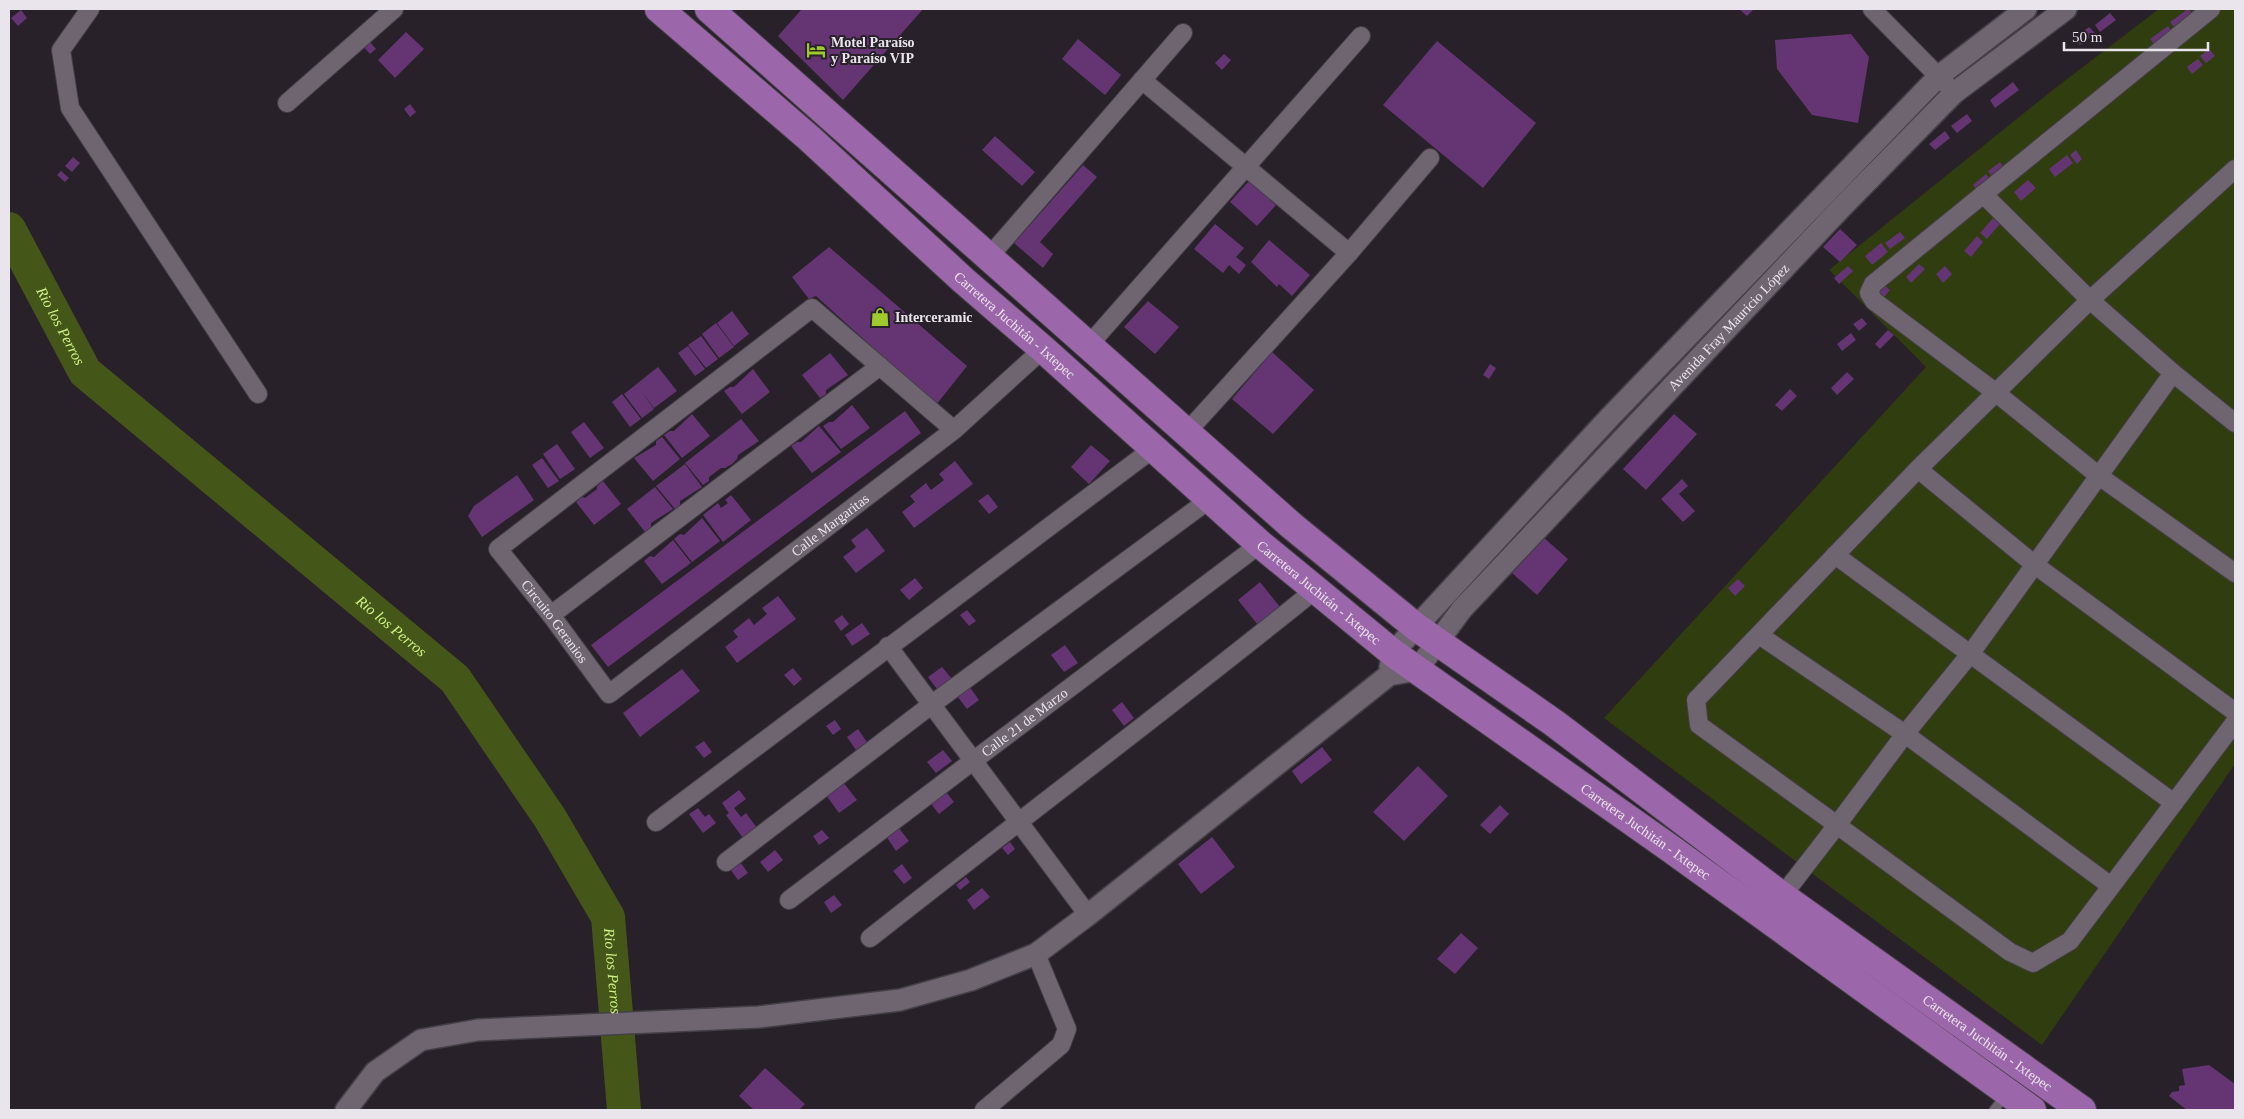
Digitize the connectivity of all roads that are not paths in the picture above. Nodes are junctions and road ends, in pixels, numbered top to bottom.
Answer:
1 (90, 9) edge
2 (394, 9) edge
3 (659, 9) edge
4 (701, 9) edge
5 (710, 9) edge
6 (1872, 9) edge
7 (2026, 9) edge
8 (2066, 9) edge
9 (2211, 9) edge
10 (683, 29) junction
11 (1183, 33) dead end
12 (1361, 36) dead end
13 (1939, 76) junction
14 (1142, 80) junction
15 (1954, 93) junction
16 (287, 103) dead end
17 (1430, 158) dead end
18 (1245, 166) junction
19 (2235, 169) edge
20 (1983, 194) junction
21 (1349, 253) junction
22 (988, 258) junction
23 (2090, 300) junction
24 (1088, 346) junction
25 (1043, 349) junction
26 (880, 366) junction
27 (2173, 373) junction
28 (1995, 392) junction
29 (258, 394) dead end
30 (2235, 423) edge
31 (954, 430) junction
32 (1186, 433) junction
33 (1154, 448) junction
34 (1918, 469) junction
35 (2099, 476) junction
36 (1210, 499) junction
37 (1260, 544) junction
38 (1835, 555) junction
39 (2035, 565) junction
40 (2235, 573) edge
41 (1315, 590) junction
42 (551, 615) junction
43 (1416, 627) junction
44 (1759, 634) junction
45 (1438, 644) junction
46 (888, 646) junction
47 (1971, 653) junction
48 (1391, 664) junction
49 (1417, 670) junction
50 (609, 694) joint
51 (932, 705) junction
52 (2235, 712) edge
53 (2235, 722) edge
54 (1905, 734) junction
55 (974, 761) junction
56 (2174, 803) junction
57 (1018, 821) junction
58 (656, 822) dead end
59 (1836, 825) junction
60 (726, 862) dead end
61 (2111, 886) junction
62 (789, 900) dead end
63 (1775, 907) junction
64 (1088, 915) junction
65 (870, 938) dead end
66 (1036, 954) junction
67 (2001, 1102) edge
68 (346, 1110) edge
69 (984, 1110) edge
70 (2032, 1110) edge
71 (2082, 1110) edge

1 - 29 street
2 - 16 street
3 - 10 main road, Carretera Juchitán - Ixtepec
4 - 10 main road
5 - 22 main road, Carretera Juchitán - Ixtepec
6 - 13 street
7 - 13 street, Avenida Fray Mauricio López
8 - 15 street, Avenida Fray Mauricio López
9 - 20 street
10 - 25 main road, Carretera Juchitán - Ixtepec
11 - 14 street
12 - 18 street
13 - 15 street
13 - 43 street, Avenida Fray Mauricio López
14 - 18 street
14 - 22 street
15 - 45 street, Avenida Fray Mauricio López
17 - 21 street
18 - 21 street
18 - 24 street
19 - 23 street
20 - 23 street
20 - 28 street
21 - 32 street
22 - 24 main road, Carretera Juchitán - Ixtepec
23 - 27 street
23 - 28 street
24 - 32 main road, Carretera Juchitán - Ixtepec
25 - 31 street, Calle Margaritas
25 - 33 main road, Carretera Juchitán - Ixtepec
26 - 31 street
26 - 42 street
26 - 42 street, Circuito Geranios
27 - 30 street
27 - 35 street
28 - 34 street
28 - 35 street
31 - 50 street, Calle Margaritas
32 - 43 main road, Carretera Juchitán - Ixtepec
33 - 36 main road, Carretera Juchitán - Ixtepec
33 - 46 street
34 - 38 street
34 - 39 street
35 - 39 street
35 - 40 street
36 - 37 main road, Carretera Juchitán - Ixtepec
36 - 51 street
37 - 41 main road, Carretera Juchitán - Ixtepec
37 - 55 street, Calle 21 de Marzo
38 - 44 street
38 - 47 street
39 - 47 street
39 - 52 street
41 - 48 main road, Carretera Juchitán - Ixtepec
41 - 57 street
42 - 50 street, Circuito Geranios
43 - 45 main road, Carretera Juchitán - Ixtepec
43 - 48 street, Avenida Fray Mauricio López
44 - 54 street
44 - 59 street
45 - 49 street, Avenida Fray Mauricio López
45 - 63 main road, Carretera Juchitán - Ixtepec
46 - 51 street
46 - 58 street
47 - 54 street
47 - 56 street
48 - 49 main road, Carretera Juchitán - Ixtepec
48 - 64 street, Avenida Fray Mauricio López
49 - 63 main road, Carretera Juchitán - Ixtepec
51 - 55 street
51 - 60 street
53 - 56 street
54 - 59 street
54 - 61 street
55 - 57 street
55 - 62 street, Calle 21 de Marzo
56 - 61 street
57 - 64 street
57 - 65 street
59 - 61 street
59 - 63 street
63 - 67 main road, Carretera Juchitán - Ixtepec
63 - 71 main road, Carretera Juchitán - Ixtepec
64 - 66 street, Avenida Fray Mauricio López
66 - 68 street, Avenida Fray Mauricio López
66 - 69 street
67 - 70 main road, Carretera Juchitán - Ixtepec

